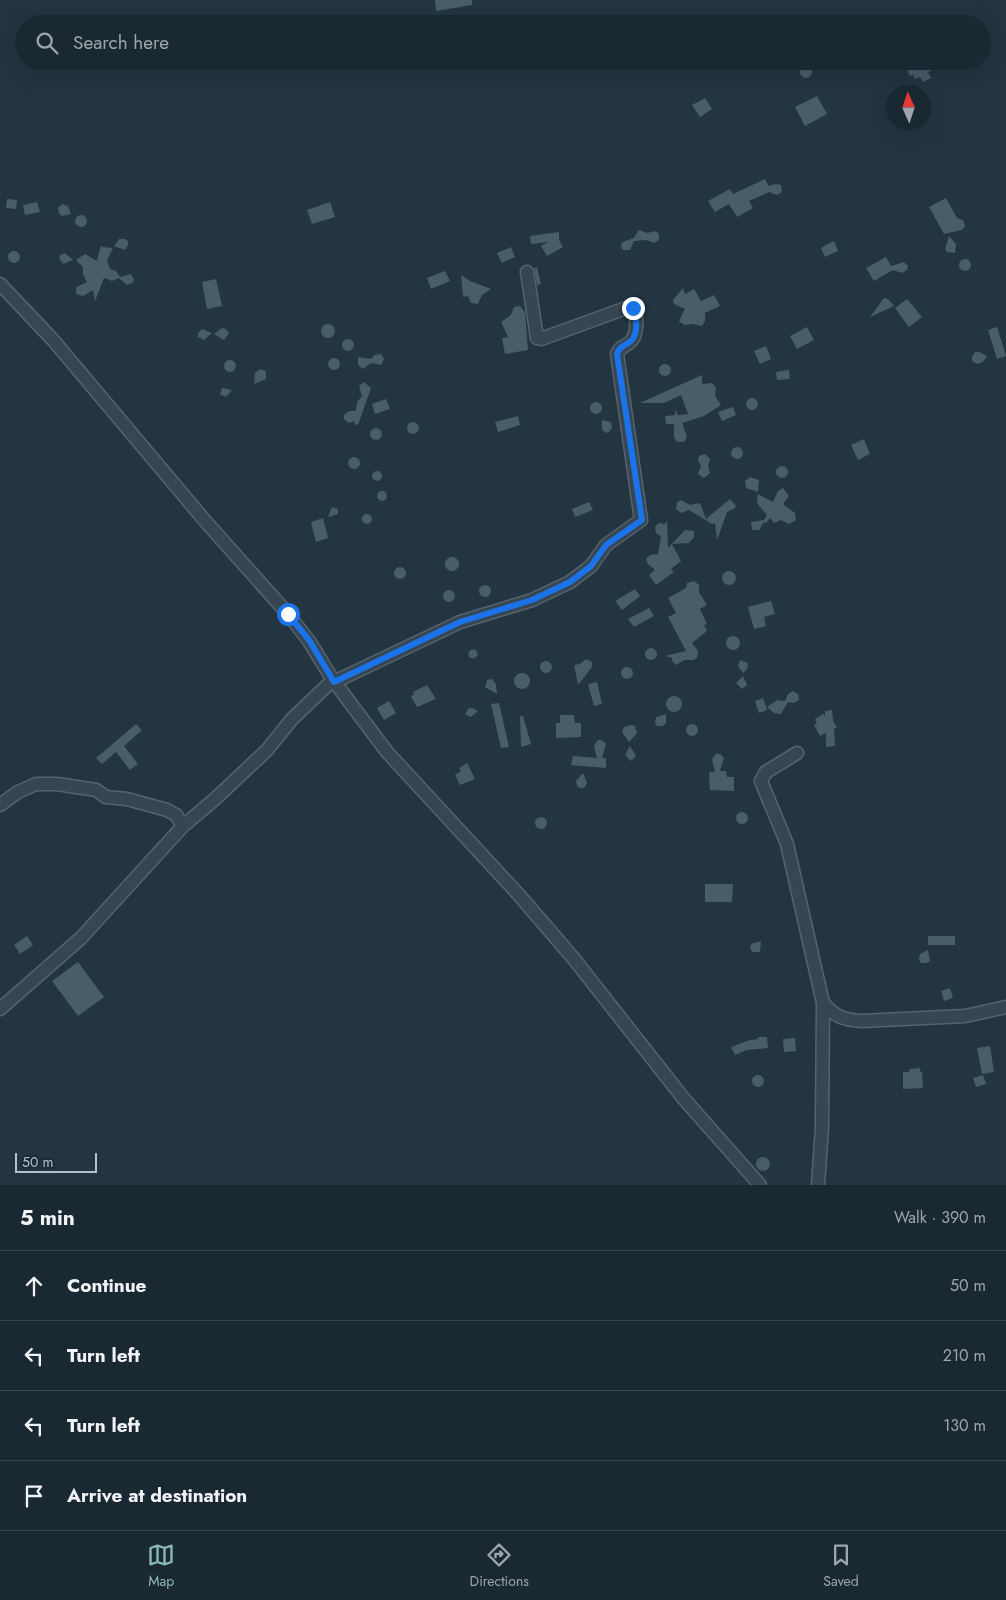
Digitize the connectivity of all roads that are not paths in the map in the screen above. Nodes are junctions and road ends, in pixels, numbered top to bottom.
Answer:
1 (527, 272) dead end
2 (0, 284) edge
3 (334, 681) junction
4 (796, 753) dead end
5 (0, 805) edge
6 (183, 826) junction
7 (823, 1003) junction
8 (1006, 1007) edge
9 (0, 1009) edge
10 (760, 1185) edge
11 (818, 1185) edge

1 - 3 street
2 - 3 street
3 - 6 street
3 - 10 street
4 - 7 street
5 - 6 street
6 - 9 street
7 - 8 street
7 - 11 street

